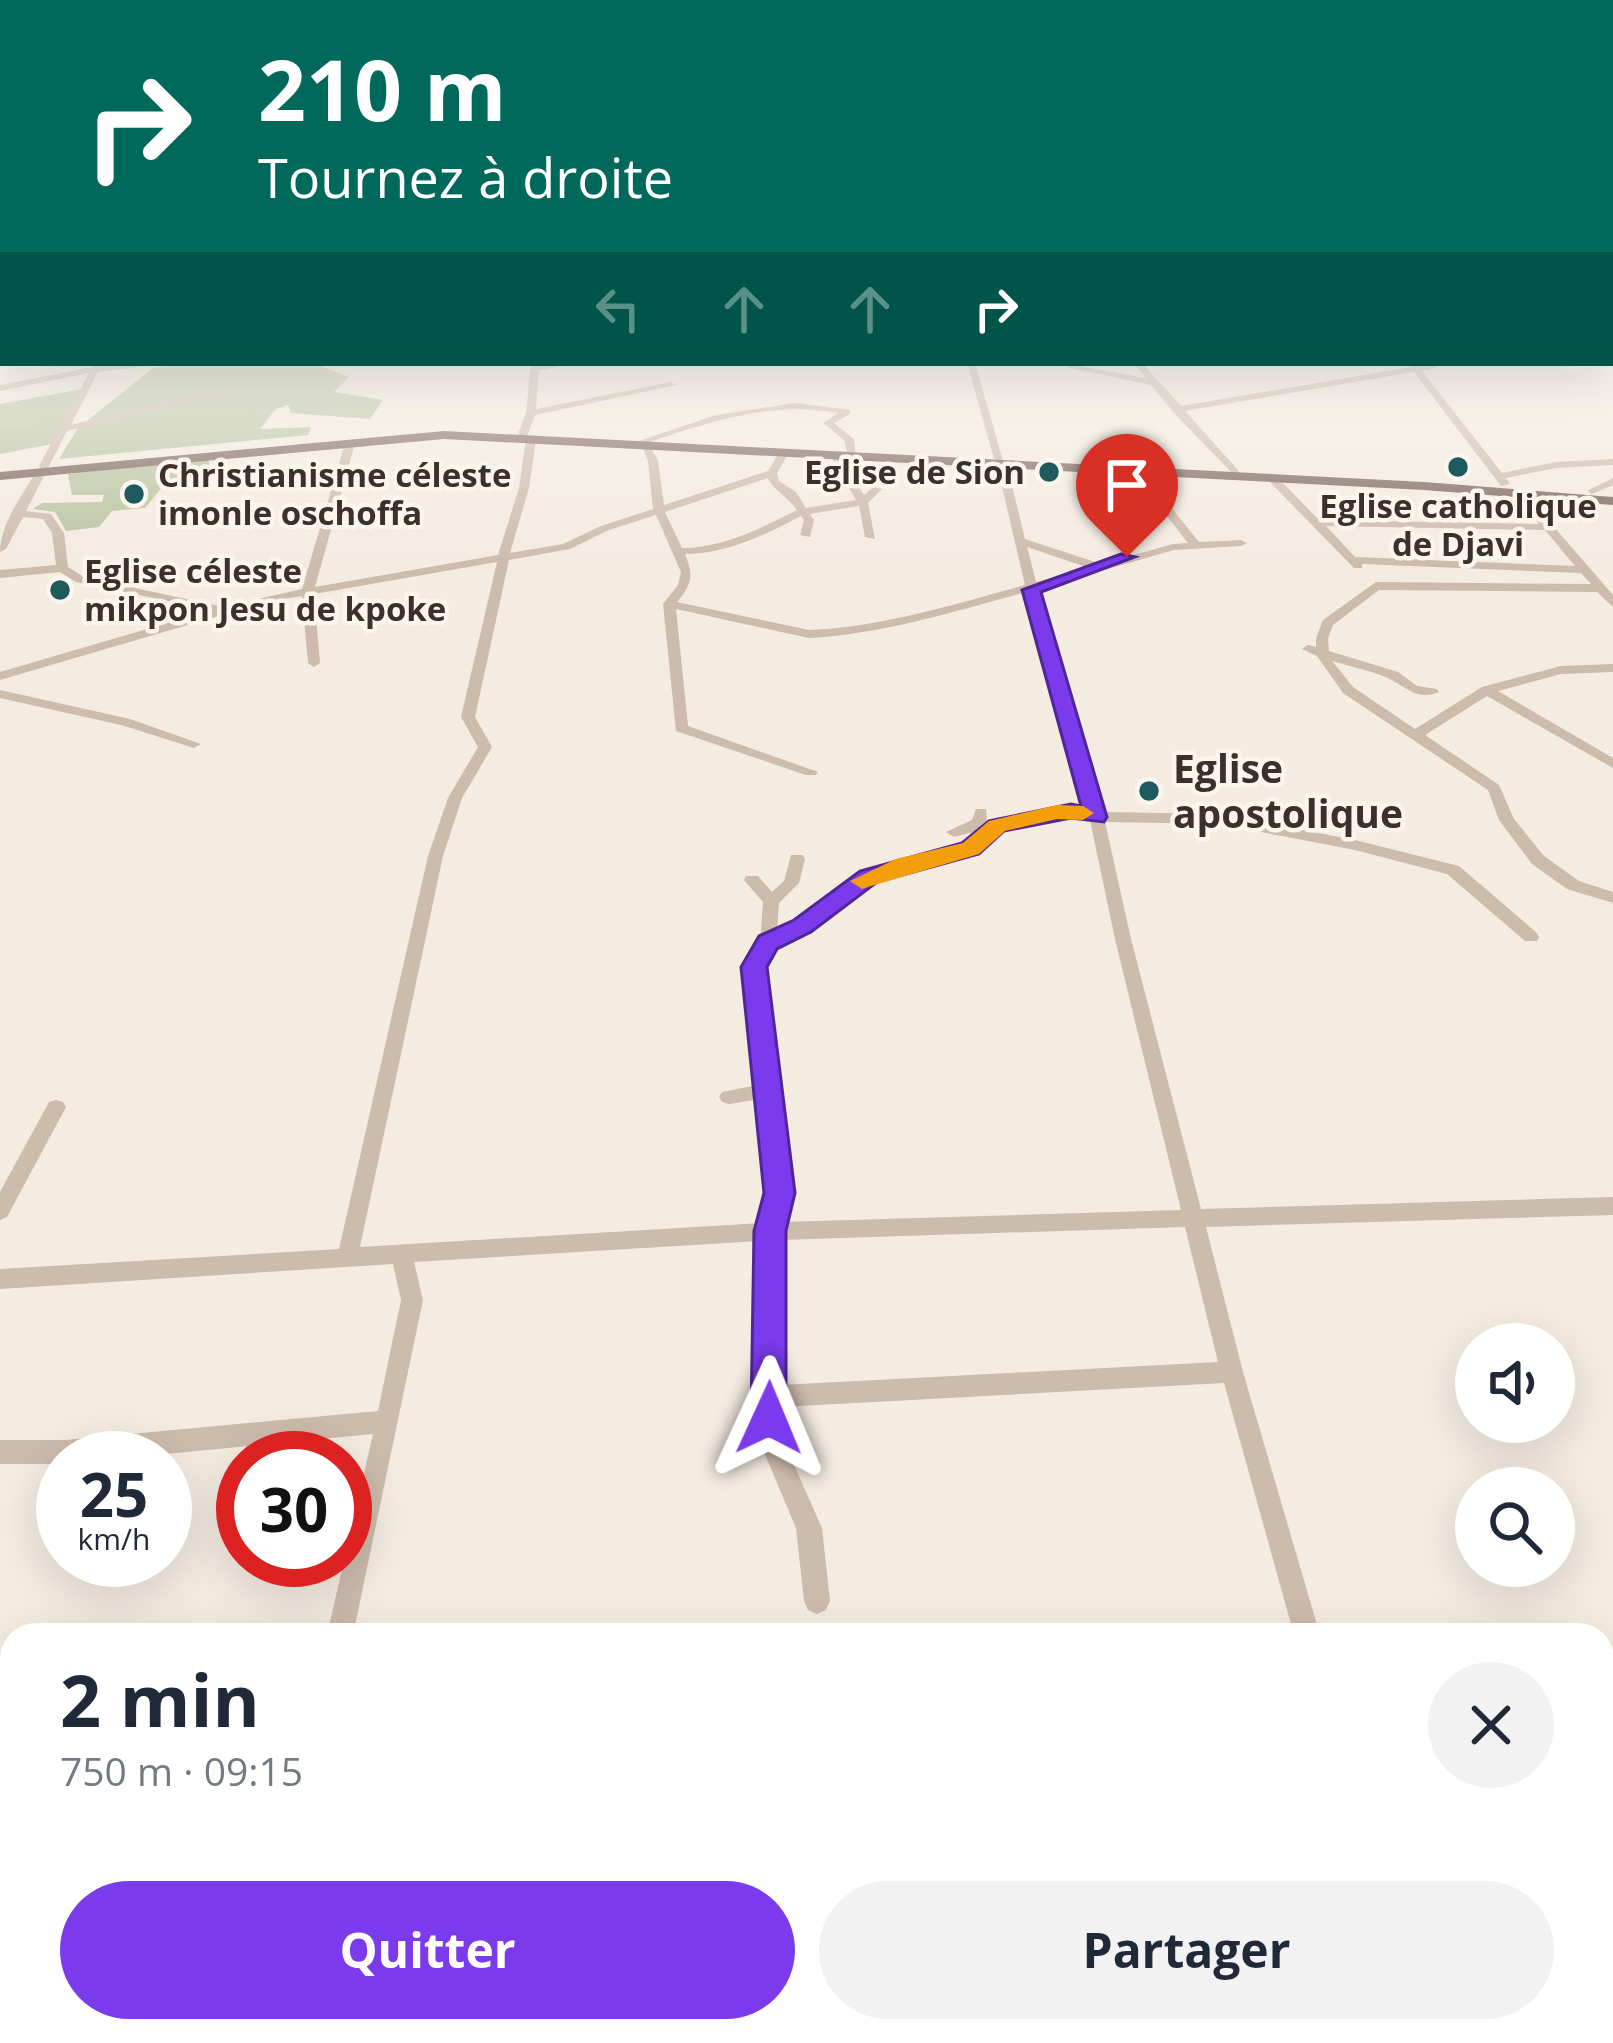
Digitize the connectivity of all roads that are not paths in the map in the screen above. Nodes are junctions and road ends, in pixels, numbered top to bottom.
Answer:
1 (47, 377) edge
2 (90, 377) edge
3 (534, 377) edge
4 (975, 377) edge
5 (1125, 377) edge
6 (1150, 377) edge
7 (1363, 377) edge
8 (1423, 377) edge
9 (1155, 383) junction
10 (671, 385) dead end
11 (0, 388) edge
12 (230, 395) dead end
13 (1176, 410) junction
14 (531, 413) junction
15 (706, 422) junction
16 (64, 429) junction
17 (527, 437) junction
18 (643, 445) junction
19 (721, 446) junction
20 (349, 447) dead end
21 (782, 456) junction
22 (844, 456) junction
23 (1001, 462) junction
24 (1613, 462) edge
25 (42, 469) junction
26 (1137, 472) junction
27 (1234, 472) junction
28 (0, 473) edge
29 (772, 473) junction
30 (1273, 479) junction
31 (1613, 481) edge
32 (1508, 484) junction
33 (878, 489) dead end
34 (1592, 491) junction
35 (1613, 497) edge
36 (863, 502) junction
37 (659, 510) junction
38 (802, 512) junction
39 (18, 513) junction
40 (1314, 523) junction
41 (1548, 527) junction
42 (806, 536) dead end
43 (871, 537) dead end
44 (1018, 540) junction
45 (1241, 543) dead end
46 (1195, 544) junction
47 (0, 549) edge
48 (676, 551) junction
49 (506, 556) junction
50 (1352, 560) junction
51 (62, 568) junction
52 (1101, 568) junction
53 (1585, 570) junction
54 (0, 574) edge
55 (1376, 586) junction
56 (1600, 588) junction
57 (308, 590) junction
58 (1031, 590) junction
59 (1613, 603) edge
60 (669, 604) junction
61 (223, 609) junction
62 (1308, 649) dead end
63 (1323, 657) junction
64 (314, 663) dead end
65 (1613, 668) edge
66 (0, 676) edge
67 (1487, 690) junction
68 (1432, 692) dead end
69 (0, 694) edge
70 (1415, 735) junction
71 (194, 744) dead end
72 (1613, 764) edge
73 (811, 772) dead end
74 (1096, 817) junction
75 (986, 820) junction
76 (954, 832) dead end
77 (797, 859) dead end
78 (752, 880) dead end
79 (1613, 898) edge
80 (771, 901) junction
81 (1531, 937) dead end
82 (768, 943) junction
83 (770, 1090) junction
84 (729, 1097) dead end
85 (56, 1107) dead end
86 (1613, 1206) edge
87 (0, 1211) edge
88 (1192, 1216) junction
89 (770, 1231) junction
90 (401, 1255) junction
91 (348, 1256) junction
92 (0, 1279) edge
93 (1232, 1372) junction
94 (769, 1397) junction
95 (388, 1421) junction
96 (0, 1452) edge
97 (817, 1600) dead end
98 (343, 1623) edge
99 (1304, 1623) edge

1 - 11 street
2 - 16 street
3 - 14 street
4 - 23 street
5 - 9 street
6 - 9 street
7 - 13 street
8 - 32 street
9 - 13 street
10 - 14 street
12 - 16 street
13 - 27 street
14 - 17 street
15 - 18 street
15 - 19 street
15 - 22 street
16 - 25 street
17 - 18 main road
17 - 25 main road
17 - 49 street
18 - 19 main road
18 - 21 main road
18 - 37 street
19 - 22 main road
20 - 57 street
21 - 22 main road
21 - 29 street
22 - 23 main road
22 - 36 street
23 - 26 main road
23 - 27 main road
23 - 44 street
24 - 32 street
25 - 28 main road
25 - 39 street
26 - 30 main road
26 - 46 street
27 - 32 main road
29 - 37 street
29 - 38 street
30 - 32 main road
30 - 40 street
31 - 34 street
32 - 34 main road
32 - 35 main road
32 - 41 street
33 - 36 street
34 - 35 main road
36 - 38 street
36 - 43 street
37 - 48 street
37 - 49 street
38 - 42 street
38 - 48 street
39 - 47 street
39 - 51 street
40 - 41 street
40 - 50 street
41 - 53 street
44 - 52 street
44 - 58 street
45 - 46 street
46 - 52 street
48 - 60 street
49 - 57 street
49 - 91 street
50 - 53 street
50 - 55 street
51 - 54 street
51 - 61 street
52 - 58 street
53 - 56 street
55 - 56 street
55 - 63 street
56 - 59 street
57 - 61 street
57 - 64 street
58 - 60 street
58 - 74 street
60 - 73 street
61 - 66 street
62 - 63 street
63 - 68 street
63 - 70 street
65 - 67 street
67 - 70 street
67 - 72 street
69 - 71 street
70 - 79 street
74 - 75 street
74 - 81 street
74 - 88 street
75 - 76 street
75 - 82 street
77 - 80 street
78 - 80 street
80 - 82 street
82 - 83 street
83 - 84 street
83 - 89 street
85 - 87 street
86 - 88 street
88 - 89 street
88 - 93 street
89 - 90 street
89 - 94 street
90 - 91 street
90 - 95 street
91 - 92 street
93 - 94 street
93 - 99 street
94 - 97 street
95 - 96 street
95 - 98 street

